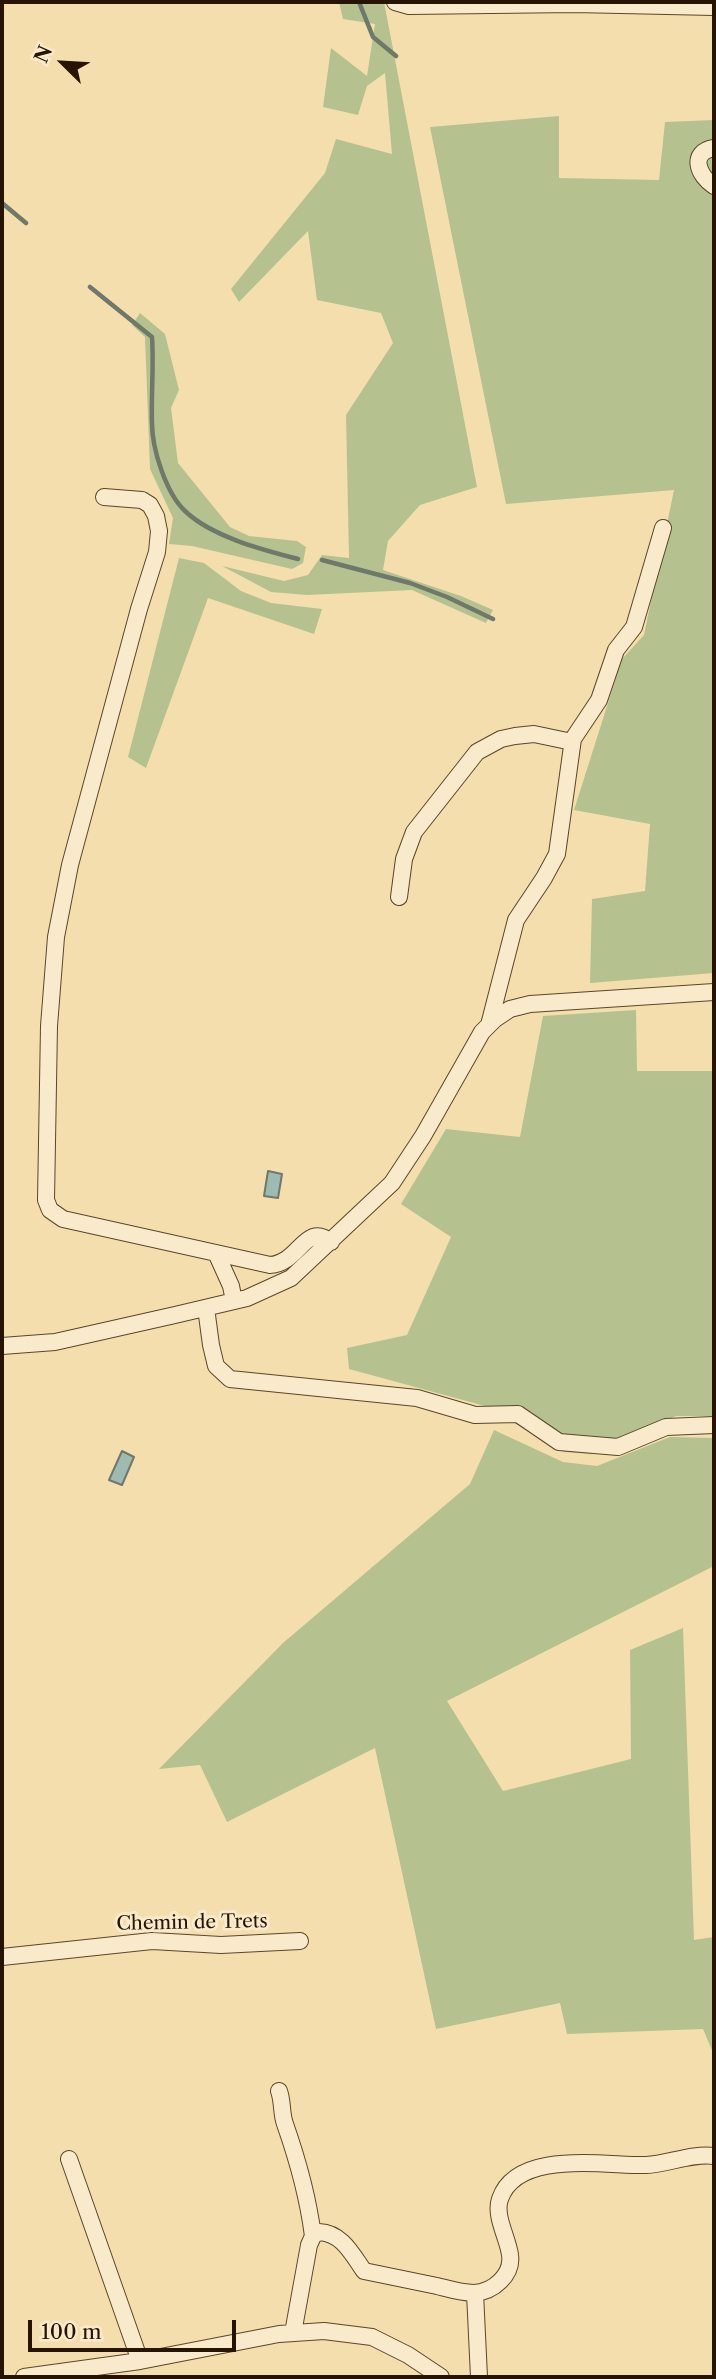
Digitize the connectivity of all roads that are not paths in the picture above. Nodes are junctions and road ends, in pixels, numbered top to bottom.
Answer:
1 (395, 2) edge
2 (714, 7) edge
3 (714, 148) edge
4 (714, 186) edge
5 (104, 497) dead end
6 (663, 528) dead end
7 (572, 742) junction
8 (399, 897) dead end
9 (714, 992) edge
10 (489, 1025) junction
11 (331, 1242) junction
12 (217, 1255) junction
13 (234, 1301) junction
14 (206, 1308) junction
15 (8, 1346) edge
16 (714, 1425) edge
17 (300, 1941) dead end
18 (2, 1957) edge
19 (279, 2091) dead end
20 (714, 2156) edge
21 (69, 2159) dead end
22 (313, 2236) junction
23 (475, 2293) junction
24 (293, 2333) junction
25 (140, 2361) junction
26 (24, 2377) edge
27 (441, 2377) edge
28 (479, 2377) edge

1 - 2 street
3 - 4 street
5 - 12 street
6 - 7 street
7 - 8 street
7 - 10 street
9 - 10 street
10 - 11 street
11 - 12 street
11 - 13 street
12 - 13 street
13 - 14 street
14 - 15 street
14 - 16 street
17 - 18 street, Chemin de Trets
19 - 22 street
20 - 23 street
21 - 25 street
22 - 23 street
22 - 24 street
23 - 28 street
24 - 25 street
24 - 27 street
25 - 26 street

